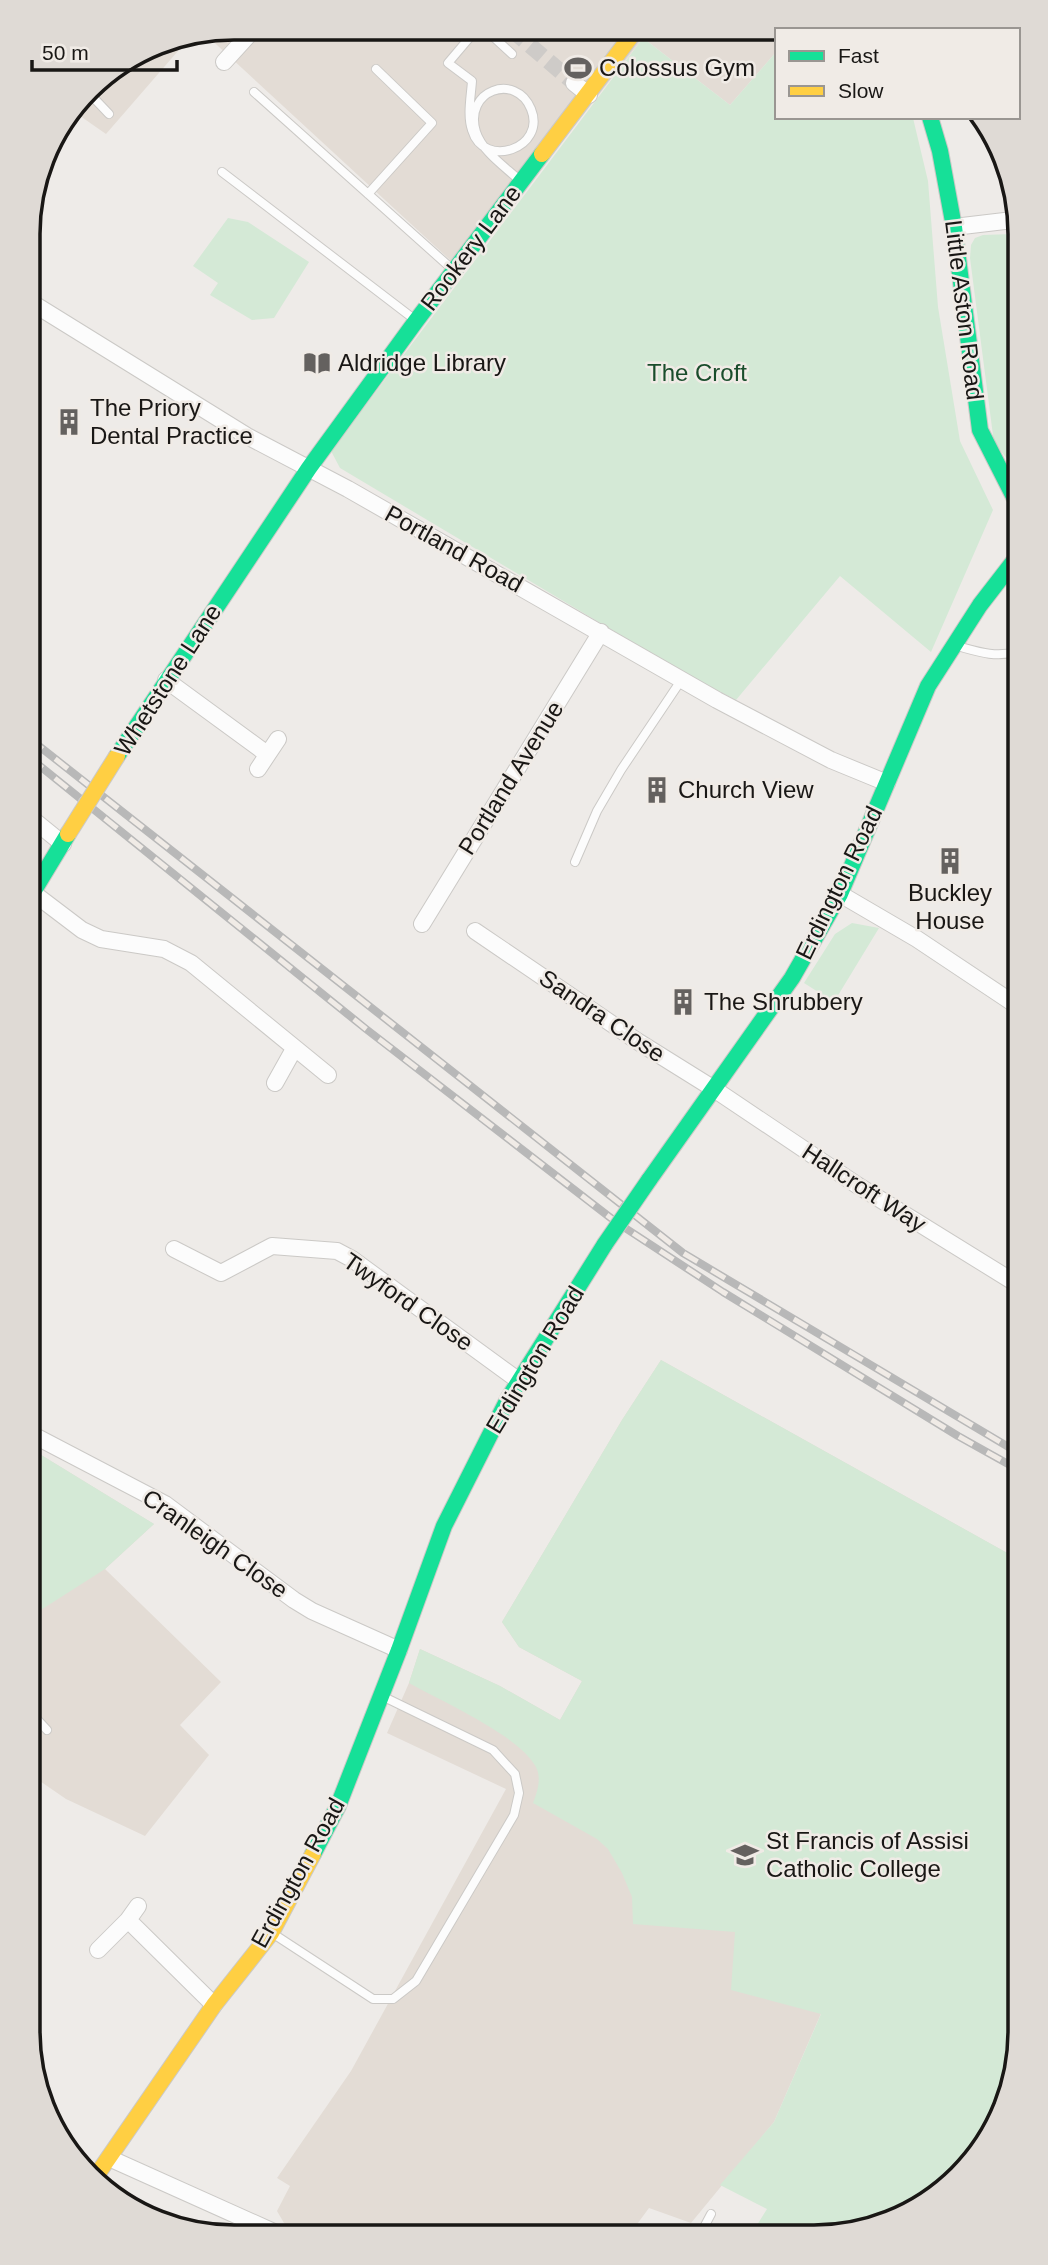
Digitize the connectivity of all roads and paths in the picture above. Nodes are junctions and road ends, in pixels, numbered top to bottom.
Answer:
1 (243, 40) edge
2 (467, 40) edge
3 (497, 40) edge
4 (628, 40) edge
5 (512, 54) dead end
6 (224, 62) dead end
7 (376, 69) dead end
8 (575, 83) tunnel mouth
9 (254, 92) dead end
10 (589, 95) junction
11 (95, 99) edge
12 (109, 114) dead end
13 (931, 119) edge
14 (480, 141) edge
15 (480, 141) edge
16 (486, 148) edge
17 (486, 148) edge
18 (222, 172) dead end
19 (520, 181) junction
20 (368, 194) junction
21 (1007, 221) edge
22 (954, 228) junction
23 (454, 271) junction
24 (41, 308) edge
25 (416, 321) junction
26 (309, 468) junction
27 (1008, 485) edge
28 (1008, 569) edge
29 (601, 632) junction
30 (954, 646) junction
31 (1008, 654) edge
32 (682, 679) junction
33 (166, 680) junction
34 (278, 739) dead end
35 (267, 754) junction
36 (258, 769) dead end
37 (887, 783) junction
38 (41, 824) edge
39 (65, 839) junction
40 (575, 862) dead end
41 (41, 879) edge
42 (840, 894) junction
43 (41, 899) edge
44 (422, 924) dead end
45 (475, 931) dead end
46 (1008, 999) edge
47 (294, 1049) junction
48 (328, 1075) dead end
49 (275, 1083) dead end
50 (714, 1089) junction
51 (174, 1250) dead end
52 (1007, 1278) edge
53 (519, 1381) junction
54 (40, 1438) edge
55 (399, 1650) junction
56 (382, 1695) junction
57 (40, 1723) edge
58 (47, 1730) dead end
59 (138, 1906) dead end
60 (128, 1920) junction
61 (271, 1933) junction
62 (99, 1950) dead end
63 (214, 2005) junction
64 (109, 2158) junction
65 (100, 2170) edge
66 (711, 2214) dead end
67 (270, 2225) edge
68 (705, 2225) edge

1 - 6 street
2 - 15 lane
3 - 5 lane
4 - 10 street, Rookery Lane
7 - 20 lane
8 - 10 street
9 - 20 lane
10 - 19 street, Rookery Lane
11 - 12 lane
13 - 22 street, Little Aston Road
14 - 17 lane
16 - 19 lane
18 - 25 lane
19 - 23 street, Rookery Lane
20 - 23 lane
21 - 22 street
22 - 27 street, Little Aston Road
23 - 25 street, Rookery Lane
24 - 26 street, Portland Road
25 - 26 street, Rookery Lane
26 - 29 street, Portland Road
26 - 33 street, Whetstone Lane
28 - 30 street, Erdington Road
29 - 32 street, Portland Road
29 - 44 street, Portland Avenue
30 - 31 lane
30 - 37 street, Erdington Road
32 - 37 street, Portland Road
32 - 40 lane
33 - 35 street
33 - 39 street, Whetstone Lane, bridge
34 - 35 street
35 - 36 street
37 - 42 street, Erdington Road
38 - 39 street
39 - 41 street, Whetstone Lane
42 - 46 street
42 - 50 street, Erdington Road
43 - 47 street
45 - 50 street, Sandra Close
47 - 48 street
47 - 49 street
50 - 52 street, Hallcroft Way
50 - 53 street, Erdington Road, bridge
51 - 53 street, Twyford Close
53 - 55 street, Erdington Road
54 - 55 street, Cranleigh Close
55 - 56 street, Erdington Road
56 - 61 street, Erdington Road
56 - 61 lane
57 - 58 lane
59 - 60 street
60 - 62 street
60 - 63 street
61 - 63 street, Erdington Road
63 - 64 street, Erdington Road
64 - 65 street, Erdington Road
64 - 67 street
66 - 68 lane

